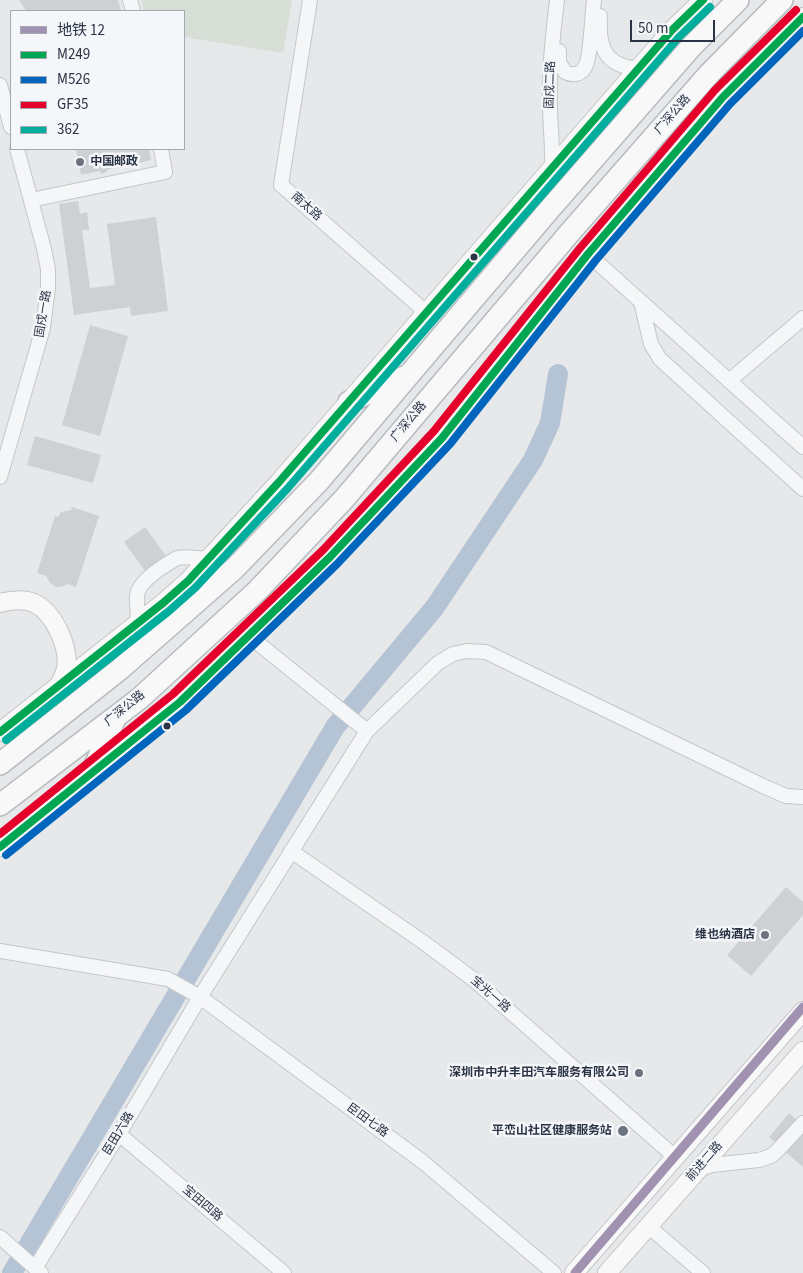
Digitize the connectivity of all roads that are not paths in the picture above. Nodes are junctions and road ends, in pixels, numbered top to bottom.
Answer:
1 (310, 0) edge
2 (557, 0) edge
3 (564, 0) edge
4 (594, 0) edge
5 (600, 0) edge
6 (703, 0) edge
7 (738, 0) edge
8 (782, 0) edge
9 (803, 17) edge
10 (639, 69) junction
11 (0, 85) edge
12 (10, 123) edge
13 (17, 150) edge
14 (161, 150) edge
15 (552, 169) junction
16 (31, 200) junction
17 (588, 254) junction
18 (641, 302) junction
19 (427, 313) junction
20 (803, 318) edge
21 (408, 375) junction
22 (729, 381) junction
23 (349, 402) junction
24 (803, 447) edge
25 (0, 477) edge
26 (803, 489) edge
27 (211, 557) junction
28 (0, 603) edge
29 (137, 624) junction
30 (249, 636) junction
31 (59, 687) junction
32 (116, 716) junction
33 (367, 731) junction
34 (0, 732) edge
35 (0, 764) edge
36 (92, 773) junction
37 (803, 798) edge
38 (0, 806) edge
39 (0, 848) edge
40 (291, 851) junction
41 (0, 951) edge
42 (200, 997) junction
43 (803, 1011) edge
44 (803, 1050) edge
45 (803, 1123) edge
46 (119, 1134) junction
47 (675, 1157) junction
48 (698, 1170) junction
49 (648, 1226) junction
50 (5, 1241) edge
51 (38, 1271) edge
52 (284, 1273) edge
53 (554, 1273) edge
54 (574, 1273) edge
55 (607, 1273) edge
56 (703, 1273) edge

1 - 19 street, 南太路
2 - 15 street, 固戍二路
3 - 4 street
5 - 10 street
6 - 10 main road
7 - 21 highway
8 - 32 highway, 广深公路
9 - 17 main road
10 - 15 main road
11 - 12 street
13 - 16 street, 固戍一路
14 - 16 street
15 - 19 main road
16 - 25 street, 固戍一路
17 - 18 street
17 - 30 main road
18 - 22 street
18 - 26 street
19 - 23 main road
20 - 22 street
21 - 23 highway
21 - 35 highway
22 - 24 street
23 - 27 main road
27 - 29 main road
27 - 29 street
28 - 31 main road
29 - 31 main road
30 - 33 street
30 - 36 main road
31 - 34 main road
32 - 36 highway
32 - 38 highway, 广深公路
33 - 37 street, 臣田六路
33 - 40 street, 臣田六路
36 - 39 main road
40 - 42 street, 臣田六路
40 - 47 street, 宝光一路
41 - 42 street, 臣田七路
42 - 46 street, 臣田六路
42 - 53 street, 臣田七路
43 - 47 main road, 前进二路
44 - 48 main road, 前进二路
45 - 48 street
46 - 51 street, 臣田六路
46 - 52 street, 宝田四路
47 - 54 main road, 前进二路
48 - 49 main road, 前进二路
49 - 55 main road, 前进二路
49 - 56 street
50 - 51 street

